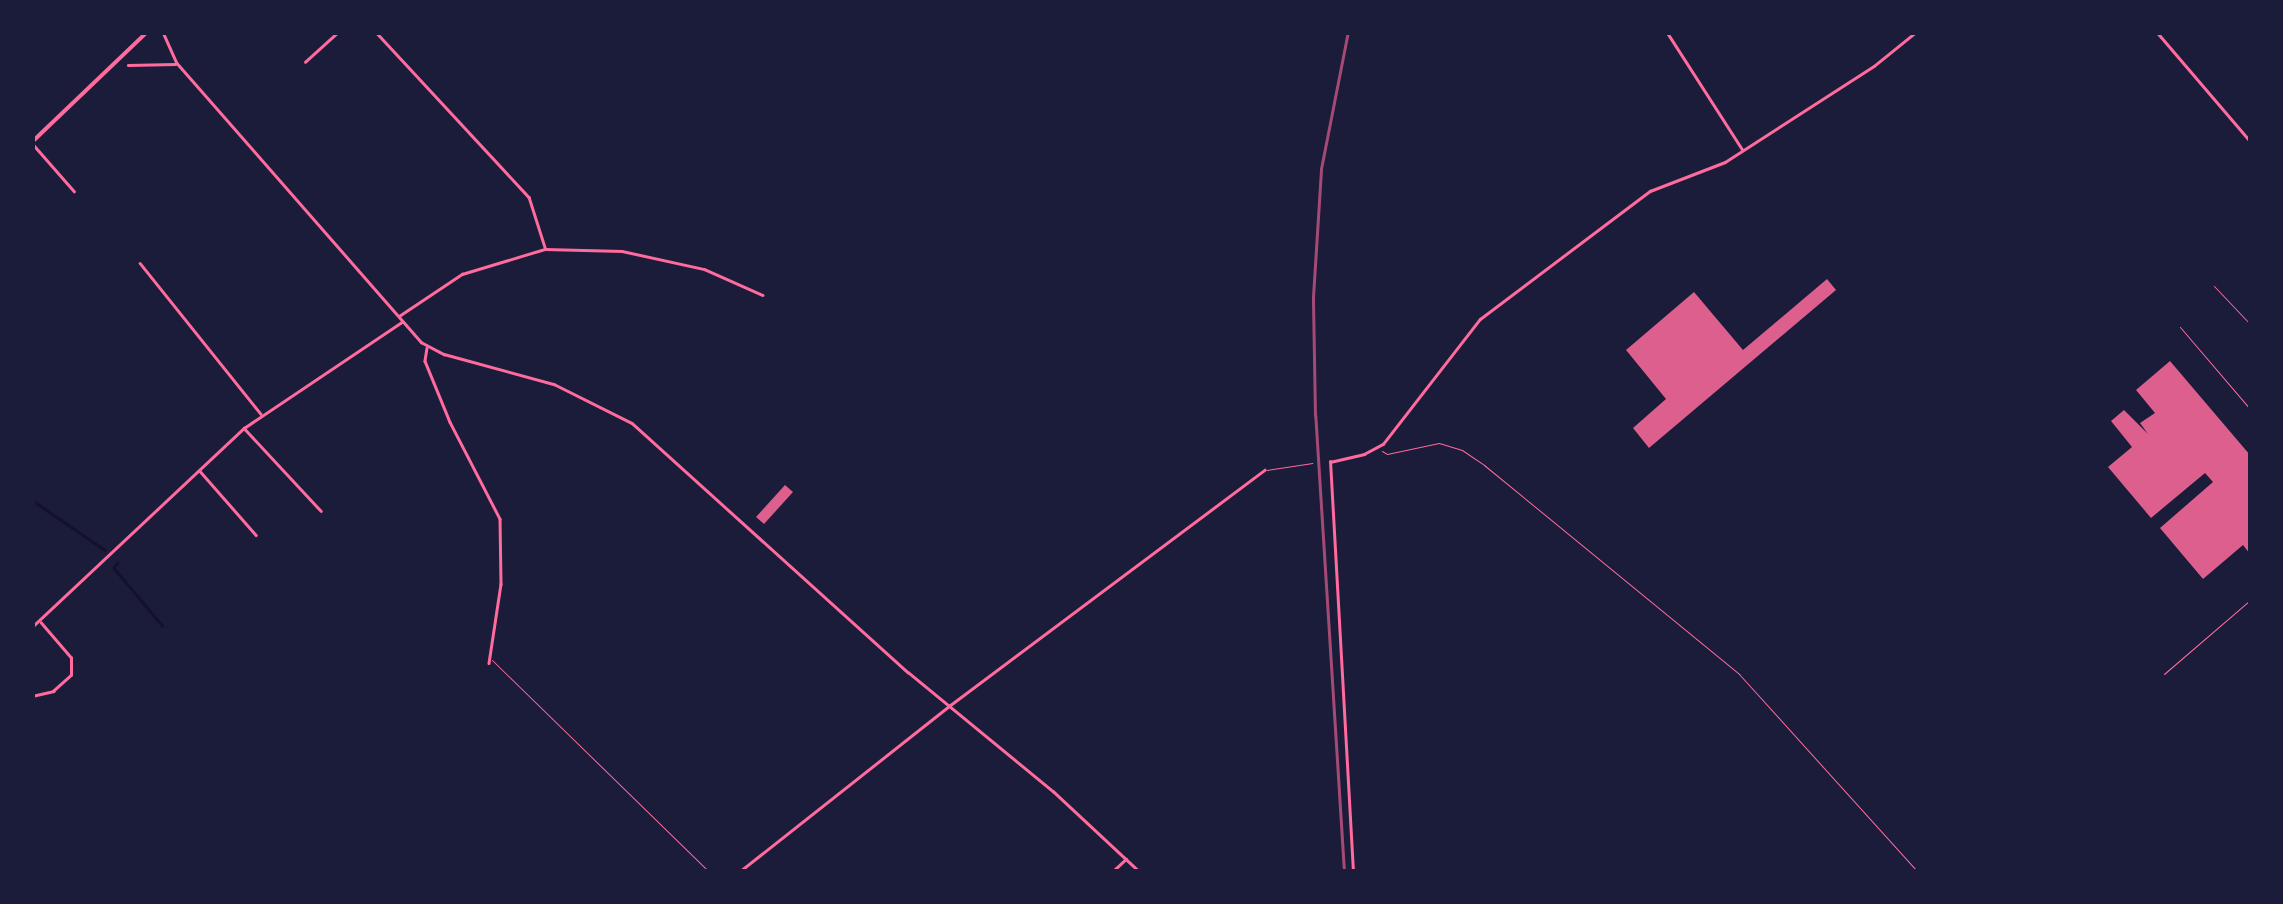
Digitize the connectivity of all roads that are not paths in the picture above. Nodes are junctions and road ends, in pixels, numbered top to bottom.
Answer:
1 (147, 32) edge
2 (163, 32) edge
3 (338, 32) edge
4 (376, 32) edge
5 (1667, 32) edge
6 (1916, 32) edge
7 (2157, 32) edge
8 (305, 62) dead end
9 (176, 63) junction
10 (128, 65) dead end
11 (2250, 142) edge
12 (32, 143) edge
13 (1743, 150) junction
14 (74, 191) dead end
15 (544, 248) junction
16 (140, 263) dead end
17 (2214, 286) dead end
18 (763, 295) dead end
19 (398, 316) junction
20 (403, 322) junction
21 (2250, 324) edge
22 (2180, 326) dead end
23 (427, 347) junction
24 (2250, 409) edge
25 (262, 414) junction
26 (244, 428) junction
27 (1312, 462) dead end
28 (199, 470) junction
29 (1264, 470) joint
30 (321, 510) dead end
31 (256, 535) dead end
32 (2250, 600) edge
33 (39, 620) junction
34 (32, 627) edge
35 (489, 661) joint
36 (2164, 674) dead end
37 (32, 696) edge
38 (949, 706) junction
39 (1127, 858) junction
40 (709, 872) edge
41 (740, 872) edge
42 (1112, 872) edge
43 (1140, 872) edge
44 (1353, 872) edge

1 - 12 main road
2 - 9 street
3 - 8 street
4 - 15 street
5 - 13 street
6 - 13 street
7 - 11 street
9 - 10 street
9 - 19 street
12 - 14 street
13 - 44 street
15 - 18 street
15 - 19 street
16 - 25 street
17 - 21 lane
19 - 20 street
20 - 23 street
20 - 25 street
22 - 24 lane
23 - 35 street
23 - 38 street
25 - 26 street
26 - 28 street
26 - 30 street
27 - 29 lane
28 - 31 street
28 - 33 street
29 - 38 street
32 - 36 lane
33 - 34 street
33 - 37 street
35 - 40 lane
38 - 39 street
38 - 41 street
39 - 42 street
39 - 43 street

